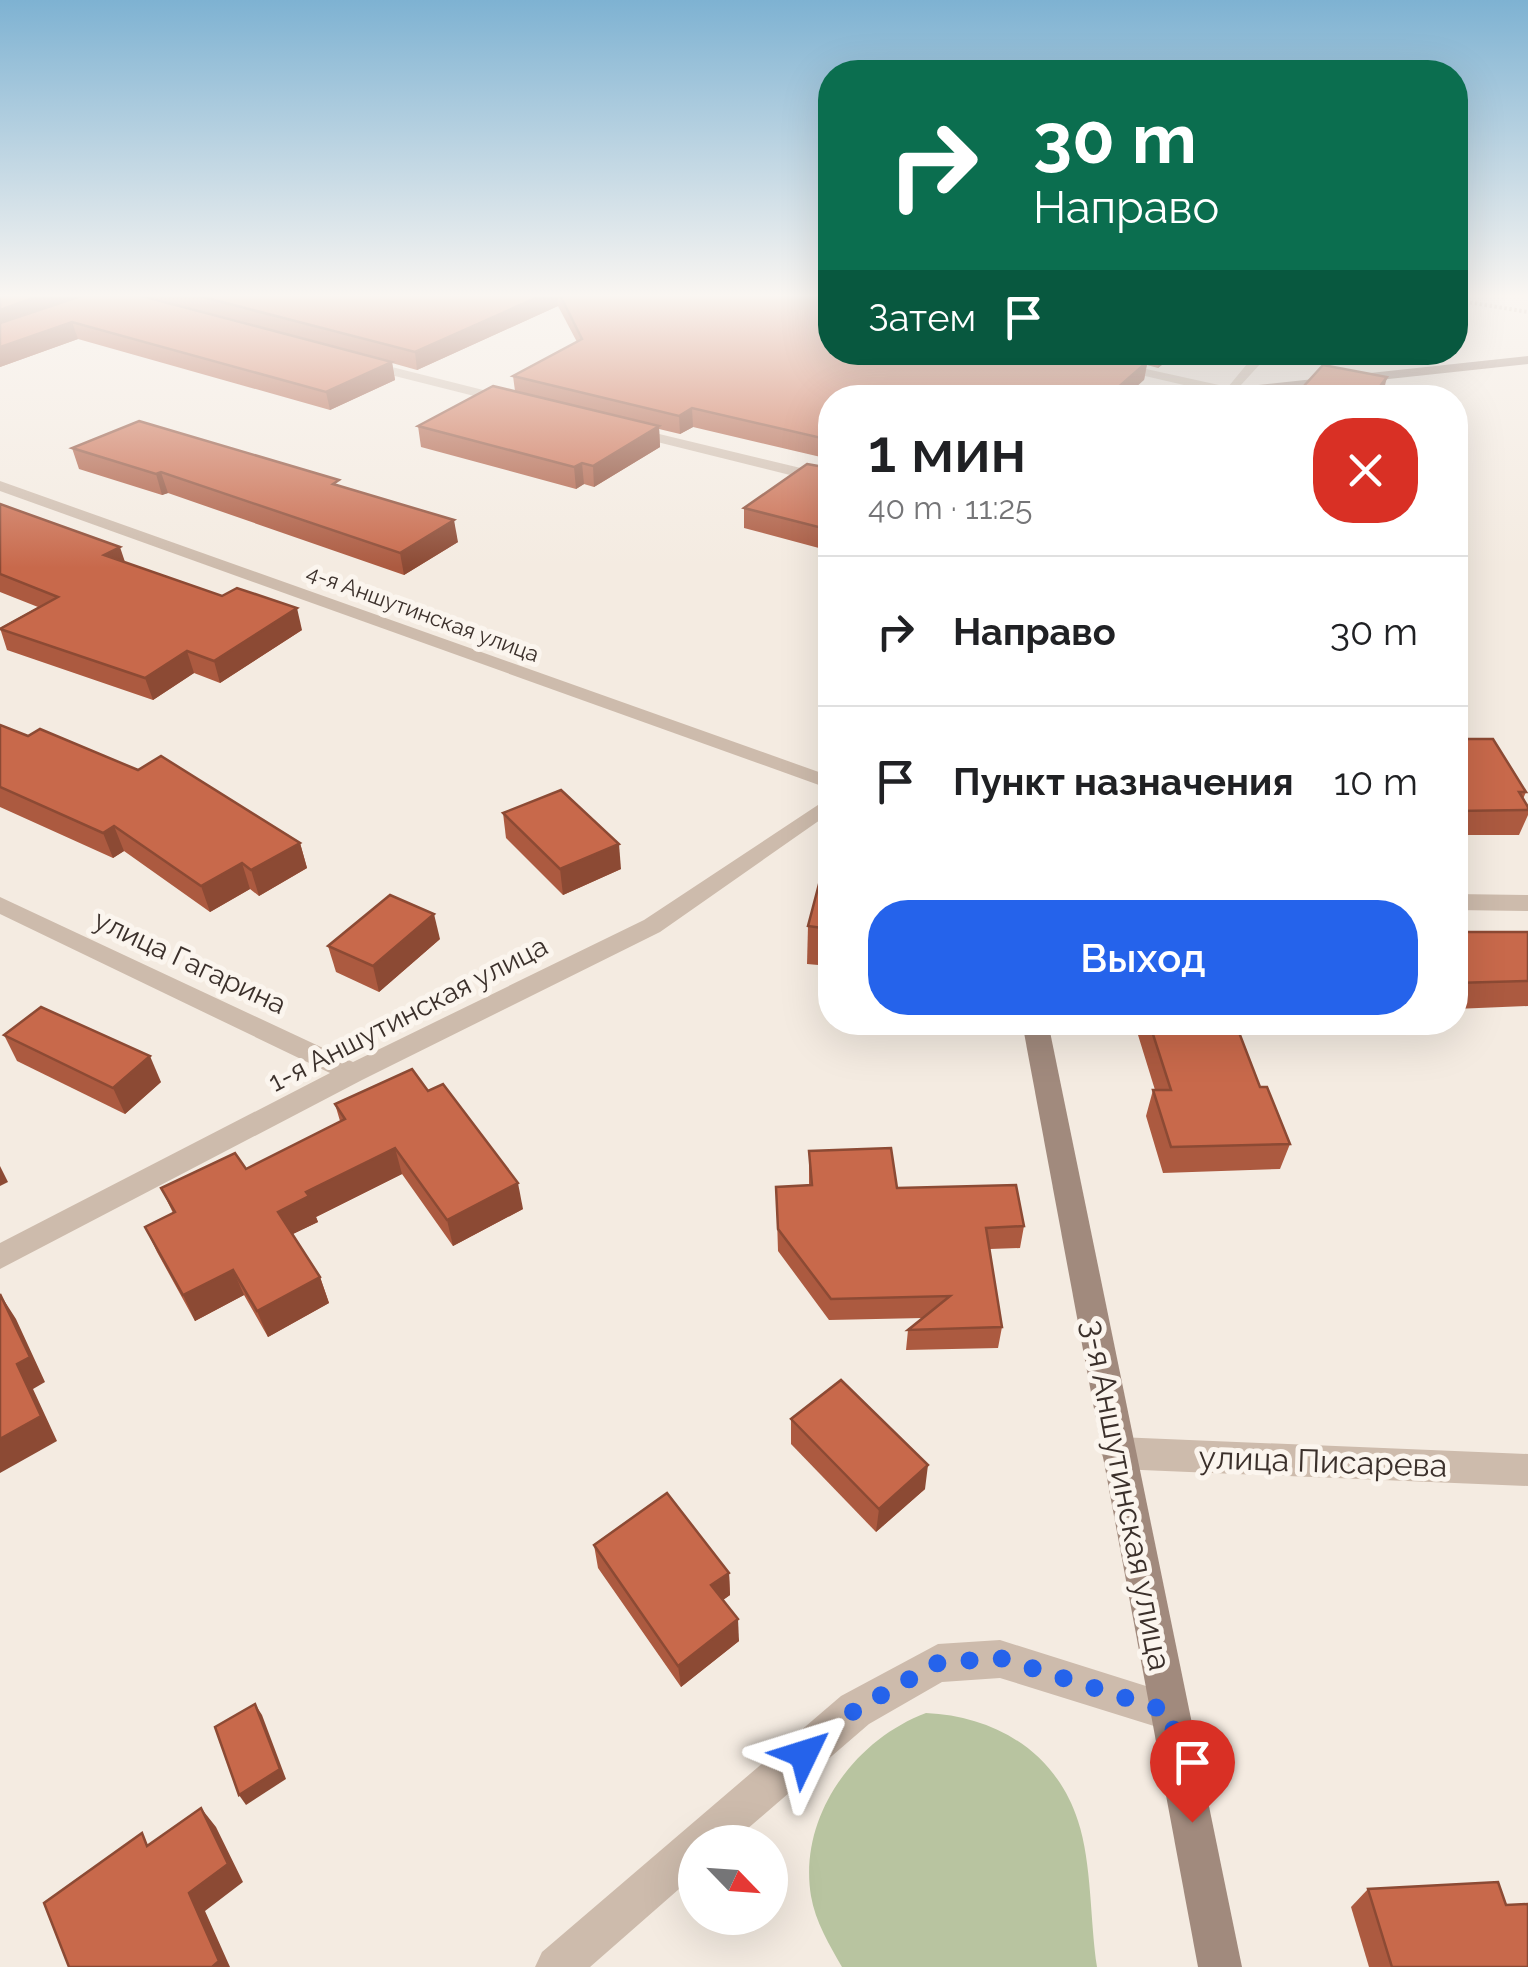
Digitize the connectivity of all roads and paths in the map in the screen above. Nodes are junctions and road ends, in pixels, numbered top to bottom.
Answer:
1 (447, 385) edge
2 (521, 404) edge
3 (618, 428) edge
4 (818, 477) edge
5 (0, 486) edge
6 (818, 780) edge
7 (818, 811) edge
8 (1468, 902) edge
9 (1528, 903) edge
10 (0, 905) edge
11 (1037, 1035) edge
12 (353, 1073) junction
13 (0, 1257) edge
14 (1118, 1453) junction
15 (1528, 1470) edge
16 (1170, 1712) junction
17 (721, 1825) edge
18 (678, 1863) edge
19 (557, 1967) edge
20 (1220, 1967) edge

1 - 2 street
3 - 4 street
5 - 6 street, 4-я Аншутинская улица
7 - 12 street, 1-я Аншутинская улица
8 - 9 street
10 - 12 street, улица Гагарина
11 - 14 street, 3-я Аншутинская улица
12 - 13 street, 1-я Аншутинская улица
14 - 15 street, улица Писарева
14 - 16 street, 3-я Аншутинская улица
16 - 17 street
16 - 20 street, 3-я Аншутинская улица
18 - 19 street

